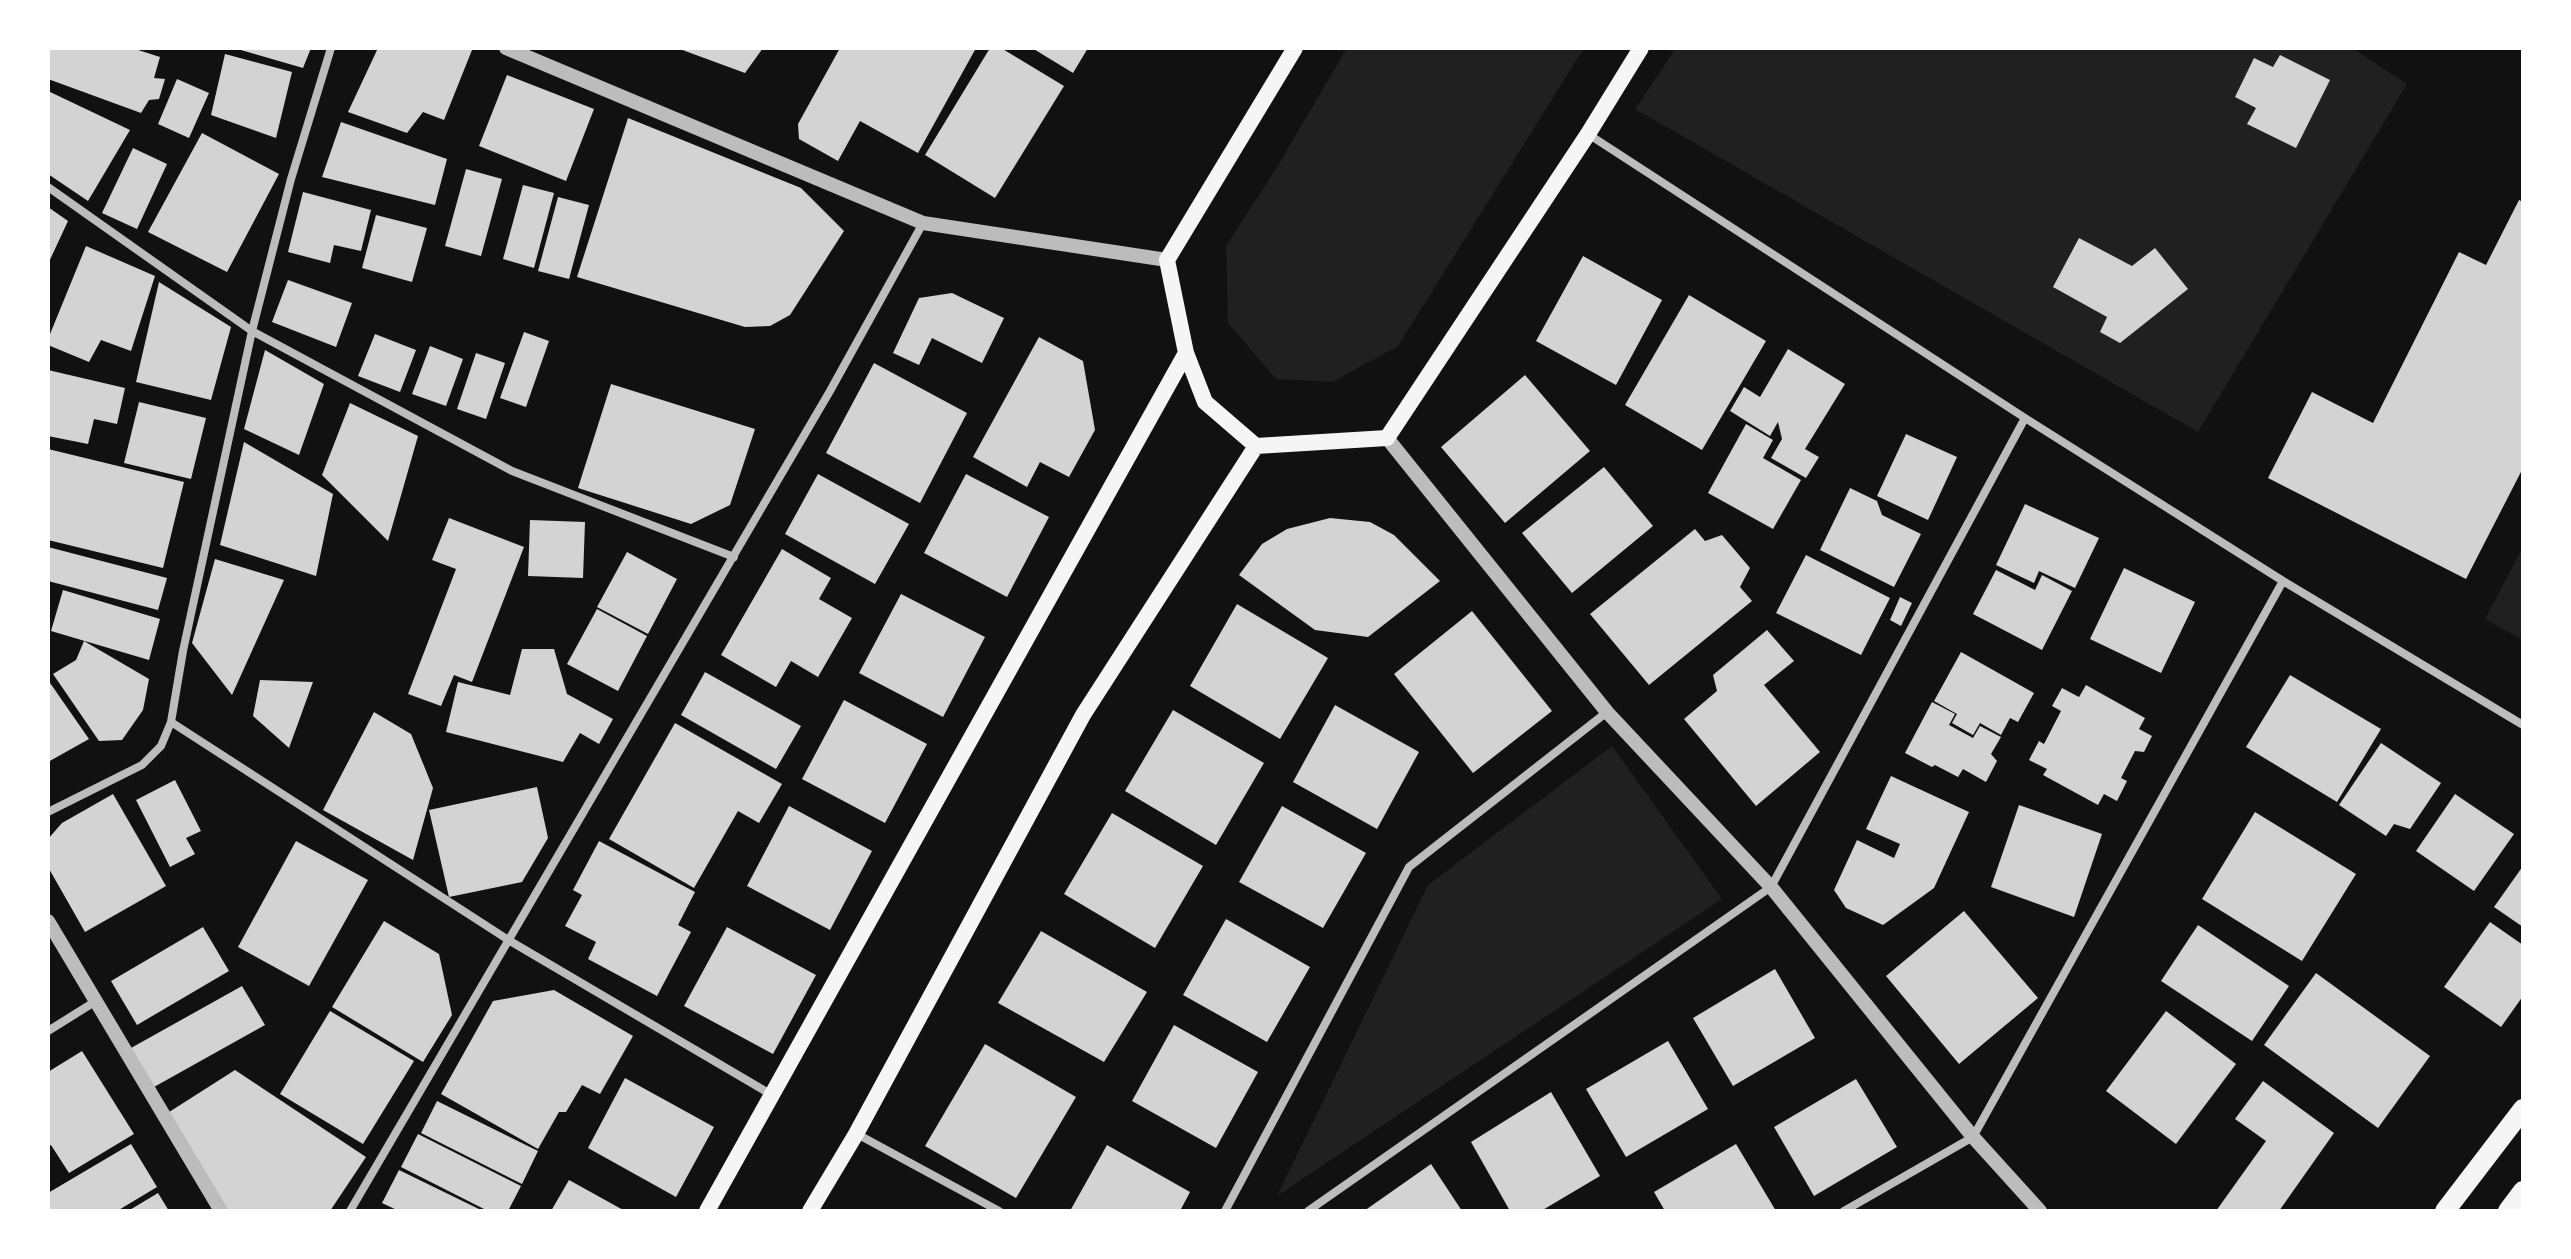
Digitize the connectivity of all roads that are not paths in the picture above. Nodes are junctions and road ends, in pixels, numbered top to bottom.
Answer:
1 (331, 48) edge
2 (506, 48) edge
3 (1295, 48) edge
4 (1641, 48) edge
5 (1588, 134) junction
6 (48, 187) edge
7 (923, 223) junction
8 (1167, 260) junction
9 (252, 331) junction
10 (1186, 353) junction
11 (2025, 418) junction
12 (1387, 438) junction
13 (1256, 446) junction
14 (734, 557) junction
15 (2283, 581) junction
16 (1607, 712) junction
17 (171, 722) junction
18 (2523, 725) edge
19 (48, 812) edge
20 (1771, 887) junction
21 (48, 921) edge
22 (510, 941) junction
23 (96, 1001) junction
24 (48, 1031) edge
25 (773, 1095) junction
26 (2523, 1109) edge
27 (856, 1134) junction
28 (1973, 1137) junction
29 (2523, 1191) edge
30 (221, 1211) edge
31 (350, 1211) edge
32 (707, 1211) edge
33 (810, 1211) edge
34 (999, 1211) edge
35 (1225, 1211) edge
36 (1308, 1211) edge
37 (1844, 1211) edge
38 (2040, 1211) edge
39 (2445, 1211) edge
40 (2508, 1211) edge

1 - 9 street
2 - 7 street
3 - 8 main road
4 - 5 main road
5 - 11 street
5 - 12 main road
6 - 9 street
7 - 8 street
7 - 14 street
8 - 10 main road
9 - 14 street
9 - 17 street
10 - 13 main road
10 - 25 main road
11 - 15 street
11 - 20 street
12 - 13 main road
12 - 16 street
13 - 27 main road
14 - 22 street
15 - 18 street
15 - 28 street
16 - 20 street
16 - 35 street
17 - 19 street
17 - 22 street
20 - 28 street
20 - 36 street
21 - 23 street
22 - 25 street
22 - 31 street
23 - 24 street
23 - 30 street
25 - 32 main road
26 - 39 main road
27 - 33 main road
27 - 34 street
28 - 37 street
28 - 38 street
29 - 40 main road

